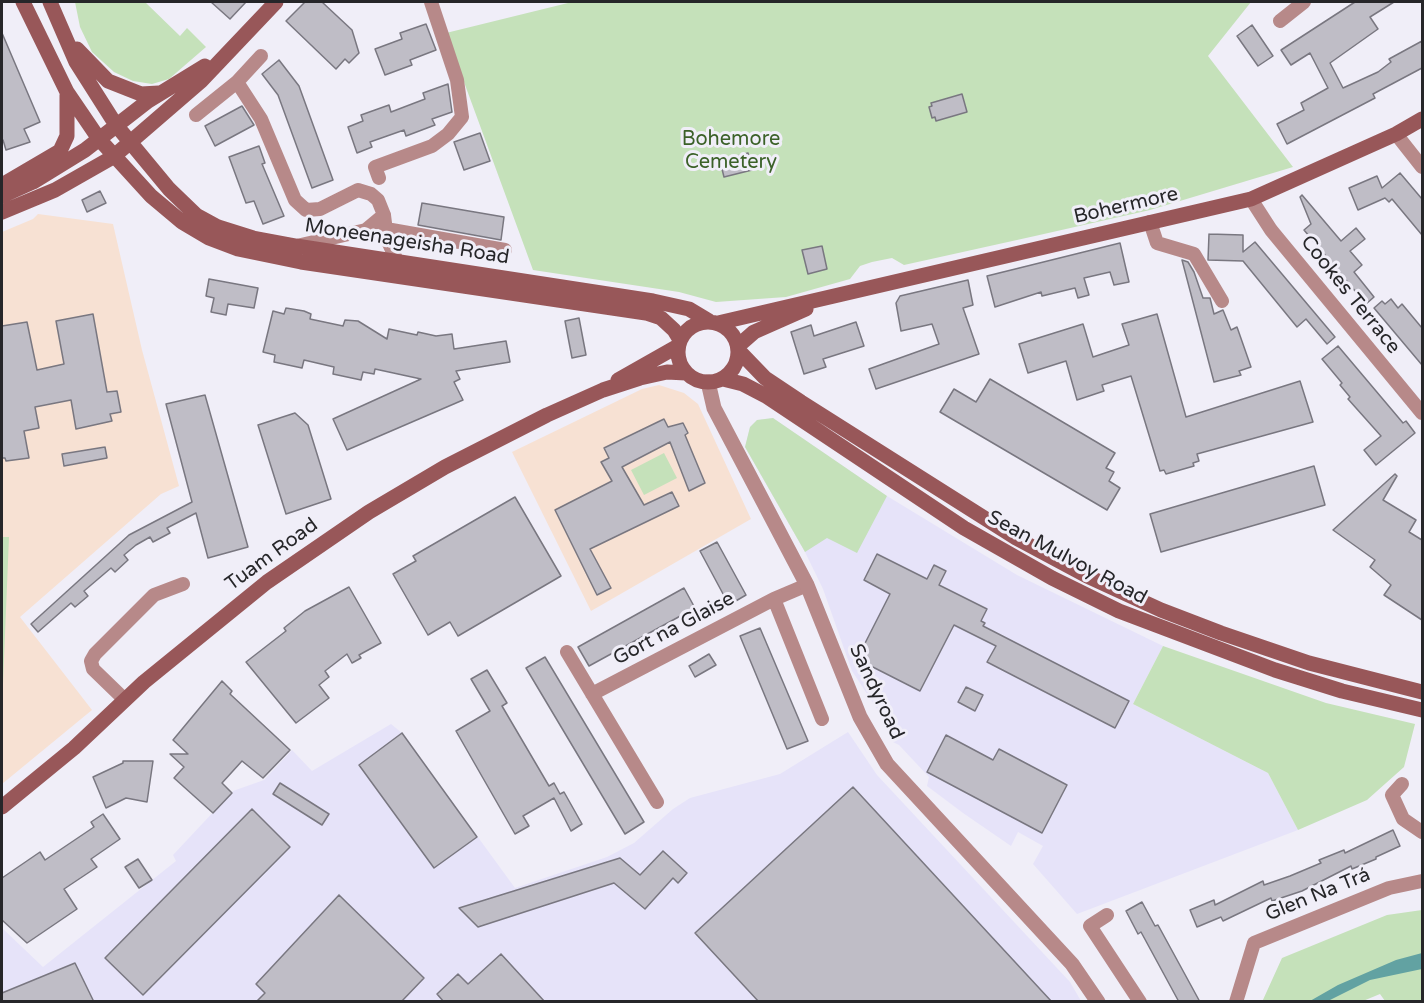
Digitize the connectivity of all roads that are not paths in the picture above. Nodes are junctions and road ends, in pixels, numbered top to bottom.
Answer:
1 (23, 2) edge
2 (50, 2) edge
3 (276, 2) edge
4 (430, 2) edge
5 (1304, 2) edge
6 (1280, 21) dead end
7 (63, 33) junction
8 (227, 51) junction
9 (261, 56) dead end
10 (237, 82) junction
11 (67, 92) junction
12 (166, 92) junction
13 (196, 115) dead end
14 (1422, 119) edge
15 (116, 125) junction
16 (1396, 134) junction
17 (99, 139) junction
18 (131, 142) junction
19 (113, 157) junction
20 (1422, 167) edge
21 (379, 178) dead end
22 (2, 185) edge
23 (2, 196) edge
24 (1251, 199) junction
25 (2, 212) edge
26 (385, 222) junction
27 (1150, 222) junction
28 (296, 246) junction
29 (505, 250) dead end
30 (397, 261) junction
31 (826, 300) junction
32 (1222, 301) dead end
33 (714, 322) junction
34 (679, 343) junction
35 (738, 348) junction
36 (686, 373) junction
37 (715, 381) junction
38 (603, 390) junction
39 (1422, 413) edge
40 (183, 584) dead end
41 (807, 585) junction
42 (774, 599) junction
43 (567, 652) dead end
44 (1422, 692) edge
45 (592, 693) junction
46 (125, 700) junction
47 (1422, 710) edge
48 (822, 719) dead end
49 (1402, 784) dead end
50 (657, 802) dead end
51 (2, 807) edge
52 (1422, 832) edge
53 (1422, 881) edge
54 (1107, 915) dead end
55 (1098, 1002) edge
56 (1140, 1002) edge
57 (1236, 1002) edge

1 - 11 main road, Moneenageisha Road
2 - 7 main road, Moneenageisha Road
3 - 8 main road
4 - 21 street
5 - 6 street
7 - 12 main road
7 - 15 main road, Moneenageisha Road
8 - 12 main road
8 - 18 main road
9 - 10 street
10 - 13 street
10 - 26 street
11 - 17 main road, Moneenageisha Road
11 - 22 main road
12 - 15 main road
14 - 16 main road, Bohermore
15 - 17 main road
15 - 18 main road, Moneenageisha Road
16 - 20 street
16 - 24 main road, Bohermore
17 - 19 main road, Moneenageisha Road
17 - 23 main road
18 - 19 main road
18 - 28 main road, Moneenageisha Road
19 - 25 main road
19 - 34 main road, Moneenageisha Road
24 - 27 main road, Bohermore
24 - 39 street, Cookes Terrace
26 - 28 street
26 - 29 street
26 - 30 street
27 - 31 main road, Bohermore
27 - 32 street
28 - 30 main road, Moneenageisha Road
30 - 33 main road, Moneenageisha Road
31 - 33 main road, Bohermore
31 - 35 main road, Bohermore
33 - 34 main road
33 - 35 main road
34 - 36 main road
34 - 38 main road, Tuam Road
35 - 37 main road
35 - 44 main road, Sean Mulvoy Road
36 - 37 main road
36 - 38 main road, Tuam Road
37 - 41 street, Sandyroad
37 - 47 main road, Sean Mulvoy Road
38 - 46 main road, Tuam Road
40 - 46 street
41 - 42 street, Gort na Glaise
41 - 55 street, Sandyroad
42 - 45 street, Gort na Glaise
42 - 48 street
43 - 45 street
45 - 50 street
46 - 51 main road, Tuam Road
49 - 52 street
53 - 57 street, Glen Na Trá
54 - 56 street

